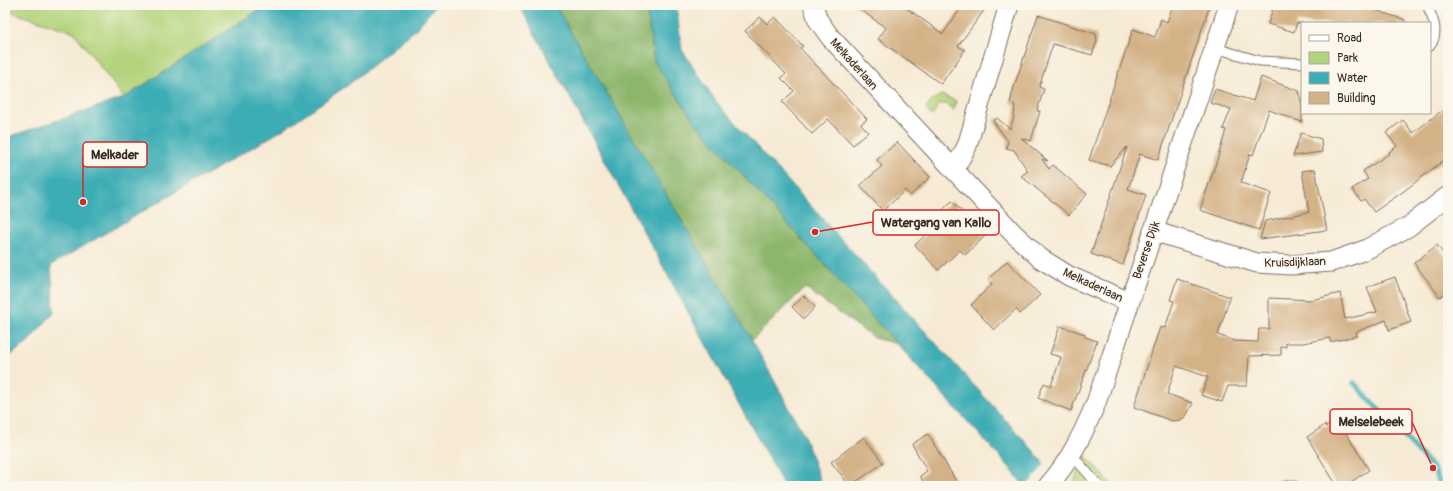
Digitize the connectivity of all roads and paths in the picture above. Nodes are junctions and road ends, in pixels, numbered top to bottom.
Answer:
1 (813, 5) edge
2 (1009, 5) edge
3 (1229, 5) edge
4 (1427, 5) edge
5 (1431, 45) edge
6 (1215, 48) junction
7 (1301, 63) edge
8 (954, 170) junction
9 (1448, 196) edge
10 (1153, 231) junction
11 (1128, 302) junction
12 (1067, 462) junction
13 (1048, 486) edge
14 (1099, 486) edge
15 (1284, 486) edge
16 (1295, 486) edge

1 - 8 street, Melkaderlaan
2 - 8 street
3 - 6 street, Beverse Dijk
4 - 5 lane
6 - 7 lane
6 - 10 street, Beverse Dijk
8 - 11 street, Melkaderlaan
9 - 10 street, Kruisdijklaan
10 - 11 street, Beverse Dijk
11 - 12 street, Beverse Dijk
12 - 13 street, Beverse Dijk
12 - 14 lane
15 - 16 lane

